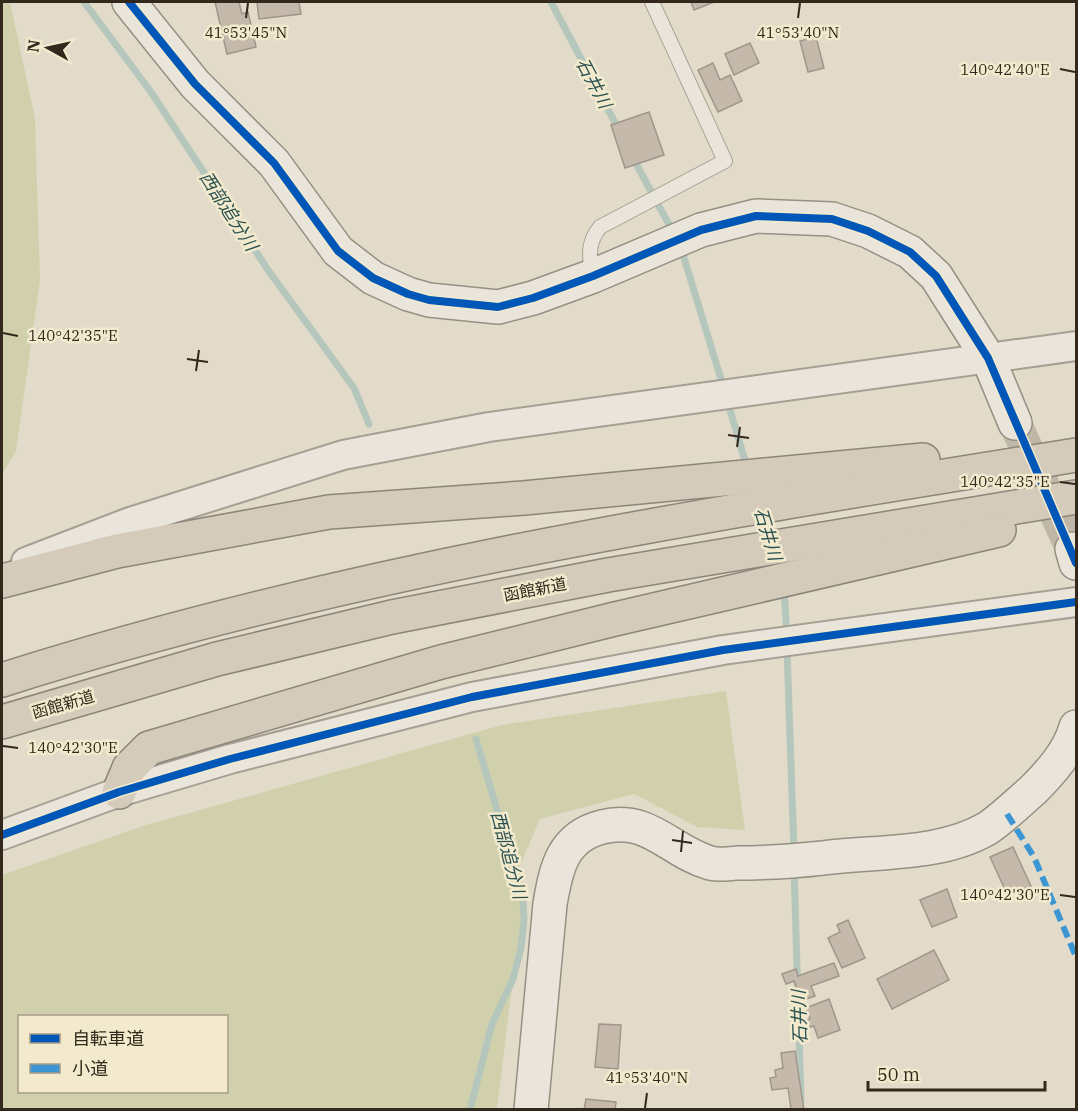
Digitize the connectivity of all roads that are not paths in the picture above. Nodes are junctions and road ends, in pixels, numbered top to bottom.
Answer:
1 (129, 2) edge
2 (652, 2) edge
3 (593, 276) junction
4 (1077, 346) edge
5 (988, 358) junction
6 (1015, 423) tunnel mouth
7 (1077, 448) edge
8 (1077, 455) edge
9 (1077, 497) edge
10 (1077, 513) edge
11 (2, 571) edge
12 (2, 581) edge
13 (1077, 602) edge
14 (2, 680) edge
15 (2, 722) edge
16 (1077, 727) edge
17 (119, 792) junction
18 (2, 835) edge
19 (531, 1110) edge

1 - 3 street
2 - 3 lane
3 - 5 street
4 - 5 street
5 - 6 street
5 - 11 street
7 - 12 highway
8 - 14 highway
9 - 15 highway, 函館新道
10 - 17 highway
13 - 17 street
16 - 19 street
17 - 18 street

